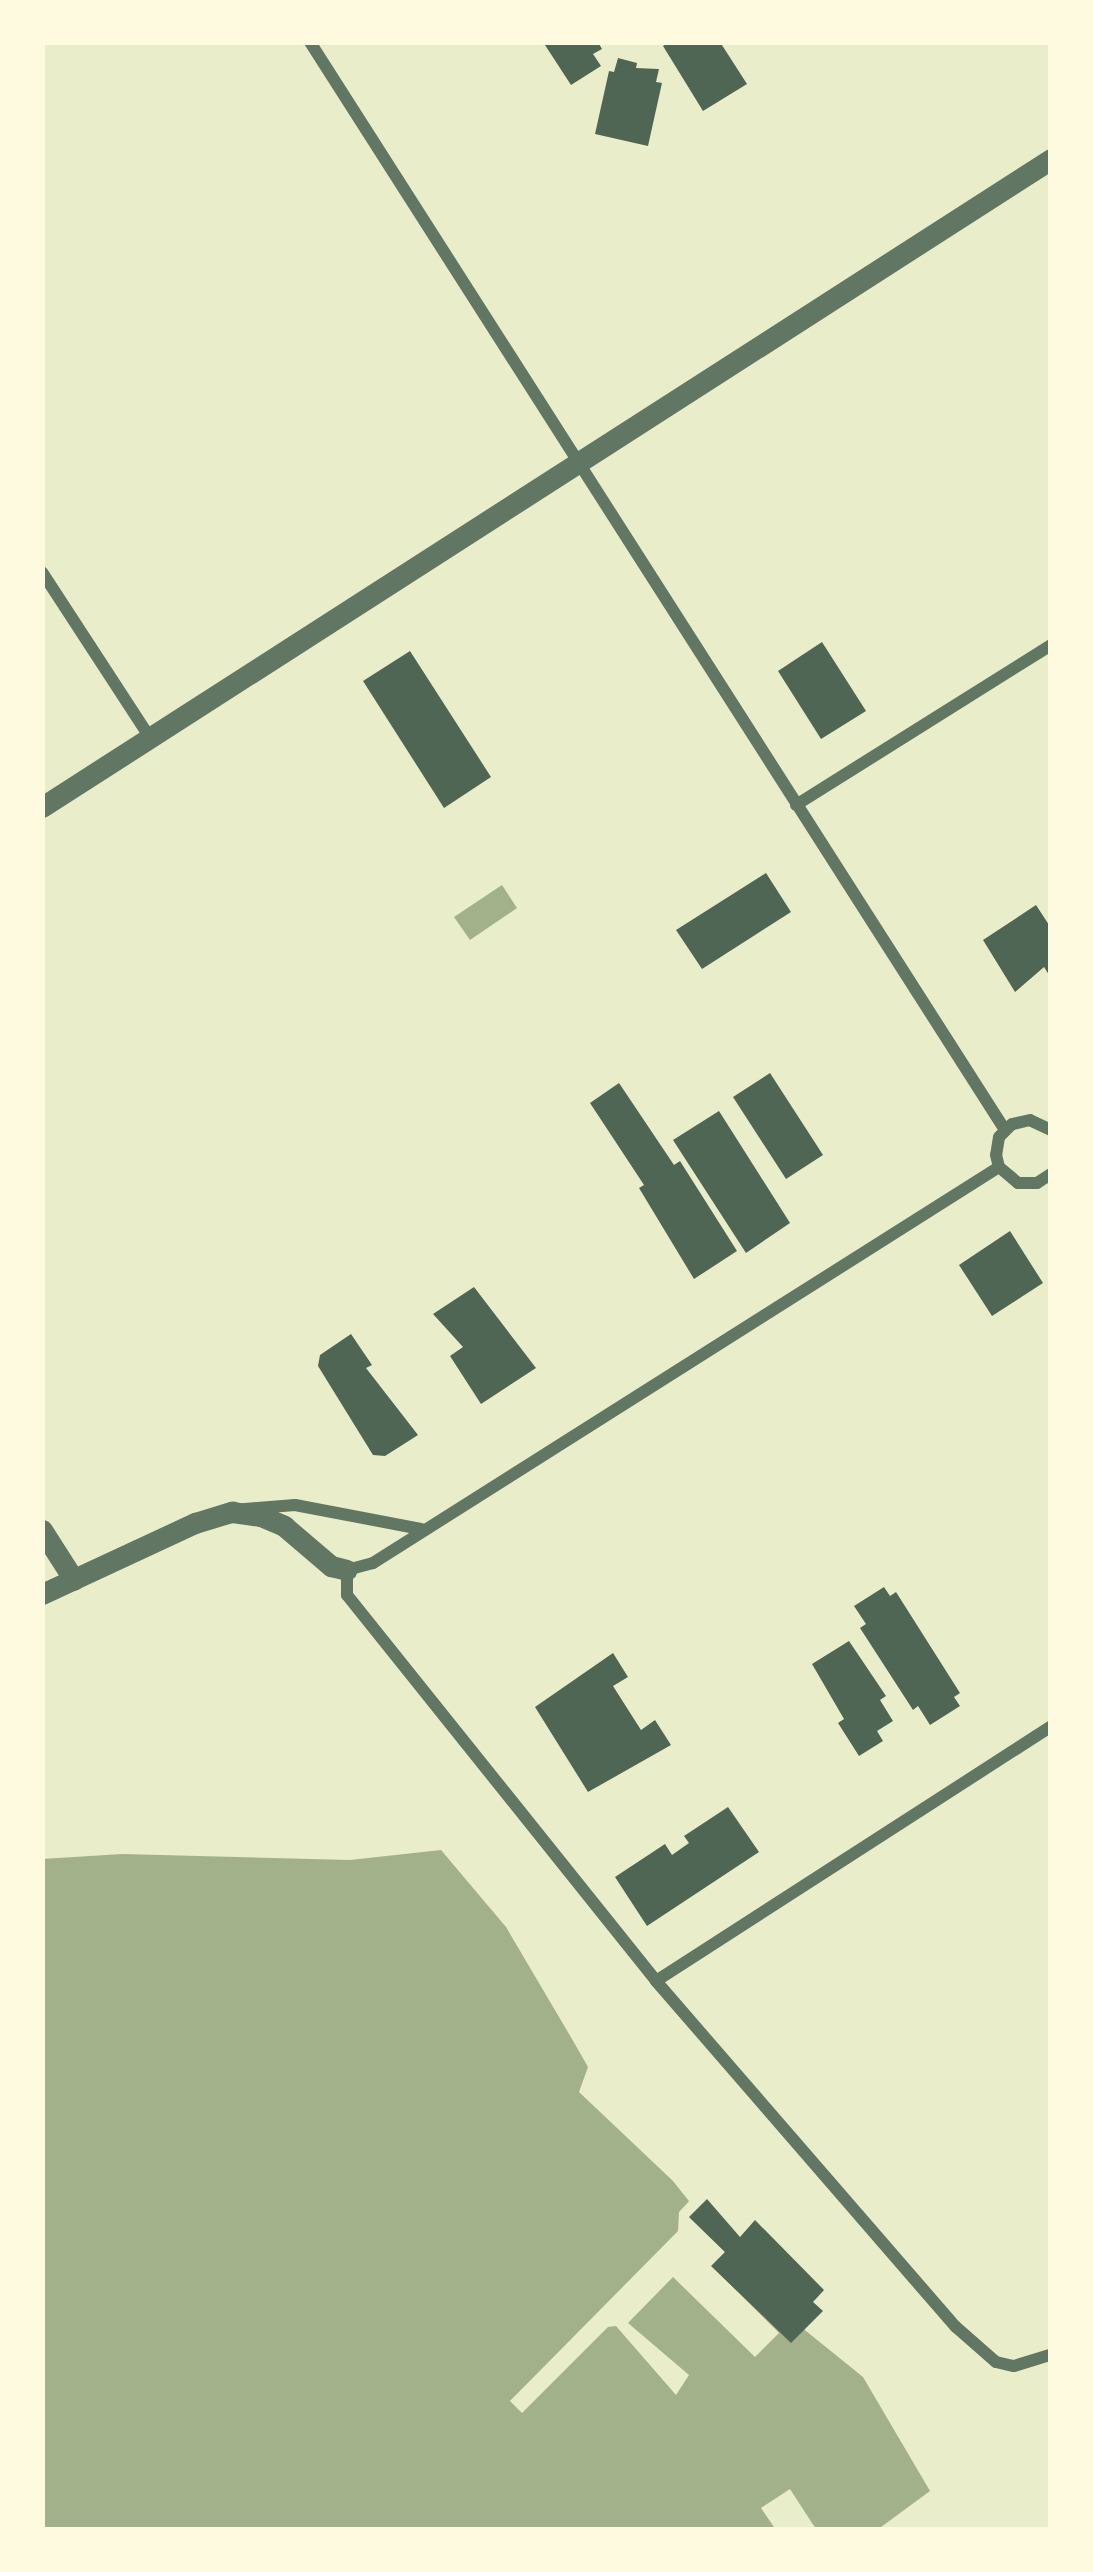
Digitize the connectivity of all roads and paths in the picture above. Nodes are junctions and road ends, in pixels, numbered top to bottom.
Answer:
1 (310, 42) edge
2 (1051, 159) edge
3 (578, 462) junction
4 (42, 572) edge
5 (1051, 645) edge
6 (151, 739) junction
7 (796, 806) junction
8 (42, 807) edge
9 (1005, 1130) junction
10 (1051, 1130) edge
11 (999, 1166) junction
12 (1049, 1180) edge
13 (232, 1512) junction
14 (421, 1529) junction
15 (42, 1530) edge
16 (347, 1570) junction
17 (74, 1580) junction
18 (42, 1594) edge
19 (1051, 1726) edge
20 (656, 1981) junction
21 (1051, 2355) edge

1 - 3 street
2 - 3 street
3 - 6 street
3 - 7 street
4 - 6 street
5 - 7 street
6 - 8 street
7 - 9 street
9 - 10 street
9 - 11 street
11 - 12 street
11 - 14 street
13 - 14 street
13 - 16 street
13 - 17 street
14 - 16 street
15 - 17 street
16 - 20 street
17 - 18 street
19 - 20 street
20 - 21 street

